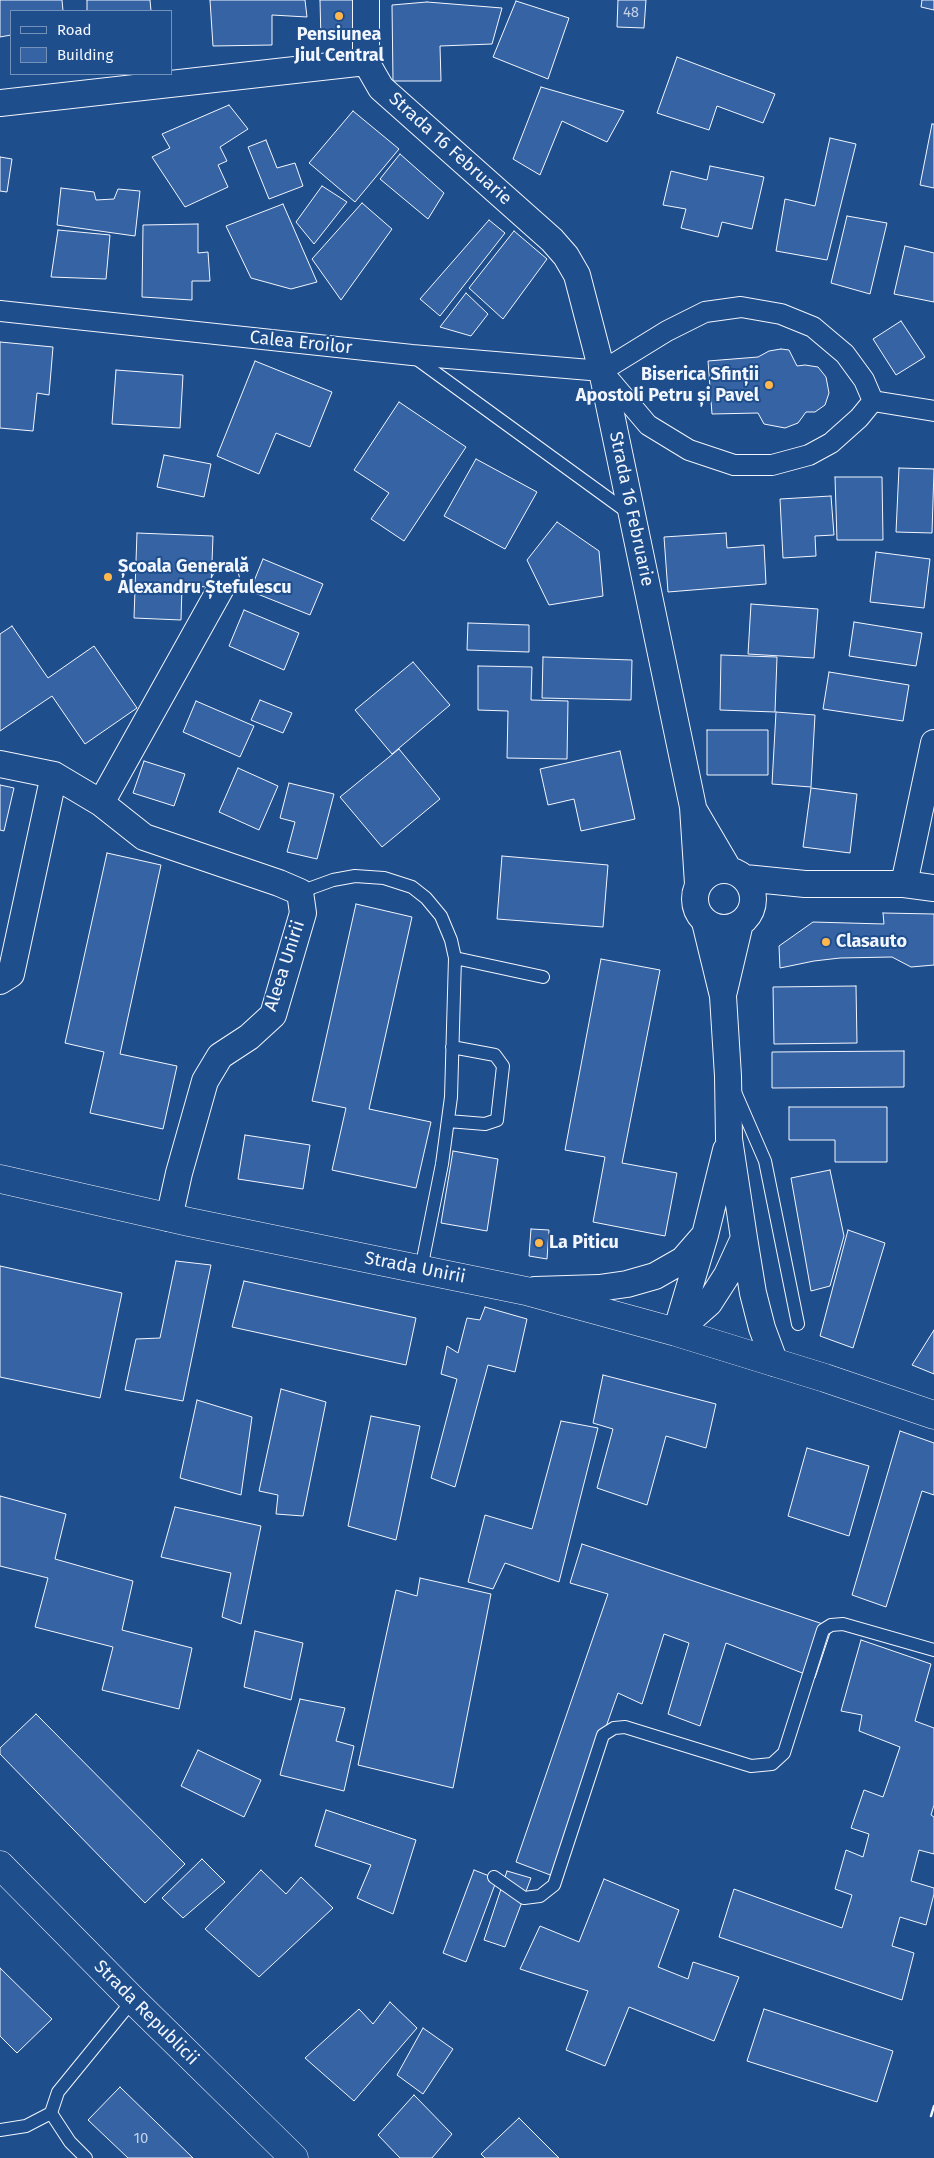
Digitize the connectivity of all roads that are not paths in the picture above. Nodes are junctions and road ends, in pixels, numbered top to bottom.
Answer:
1 (366, 0) edge
2 (366, 62) junction
3 (0, 103) edge
4 (0, 311) edge
5 (412, 355) junction
6 (602, 371) junction
7 (873, 401) junction
8 (934, 411) edge
9 (633, 516) junction
10 (226, 579) dead end
11 (934, 743) edge
12 (0, 764) edge
13 (54, 776) junction
14 (101, 803) junction
15 (693, 807) junction
16 (742, 883) junction
17 (698, 884) junction
18 (904, 884) junction
19 (934, 888) edge
20 (300, 892) junction
21 (706, 922) junction
22 (740, 923) junction
23 (455, 958) junction
24 (543, 977) dead end
25 (0, 981) edge
26 (723, 996) junction
27 (452, 1047) junction
28 (728, 1076) junction
29 (448, 1122) junction
30 (729, 1139) junction
31 (0, 1179) edge
32 (169, 1218) junction
33 (705, 1235) junction
34 (744, 1238) junction
35 (420, 1270) junction
36 (526, 1290) junction
37 (798, 1324) dead end
38 (676, 1332) junction
39 (775, 1363) junction
40 (934, 1415) edge
41 (934, 1650) edge
42 (0, 1866) edge
43 (494, 1878) dead end
44 (133, 2000) junction
45 (51, 2112) junction
46 (0, 2130) edge
47 (86, 2158) edge
48 (294, 2158) edge

1 - 2 street, Strada 16 Februarie
2 - 3 street
2 - 6 street, Strada 16 Februarie
4 - 5 street, Calea Eroilor
5 - 6 street, Calea Eroilor
5 - 9 lane
6 - 7 street
6 - 7 street
6 - 9 street, Strada 16 Februarie
7 - 8 street
9 - 15 street, Strada 16 Februarie
10 - 14 street
11 - 18 street
12 - 13 street
13 - 14 street
13 - 25 street
14 - 20 street
15 - 16 street, Strada 16 Februarie
15 - 17 street, Strada 16 Februarie
16 - 17 street
16 - 18 street
16 - 22 street
17 - 21 street
18 - 19 street
20 - 23 lane
20 - 32 street, Aleea Unirii
21 - 22 street
21 - 26 street
22 - 26 street
23 - 24 lane
23 - 27 lane
26 - 28 street
27 - 29 lane
27 - 29 lane
28 - 30 street
28 - 37 lane
29 - 35 lane
30 - 33 street
30 - 34 street
31 - 32 main road, Strada Unirii
32 - 35 main road, Strada Unirii
33 - 36 street
33 - 38 street
34 - 38 street
34 - 39 street
35 - 36 main road, Strada Unirii
36 - 38 main road, Strada Unirii
38 - 39 main road, Strada Unirii
39 - 40 main road, Strada Unirii
41 - 43 lane
42 - 44 main road, Strada Republicii
44 - 45 lane
44 - 48 main road, Strada Republicii
45 - 46 lane
45 - 47 lane

